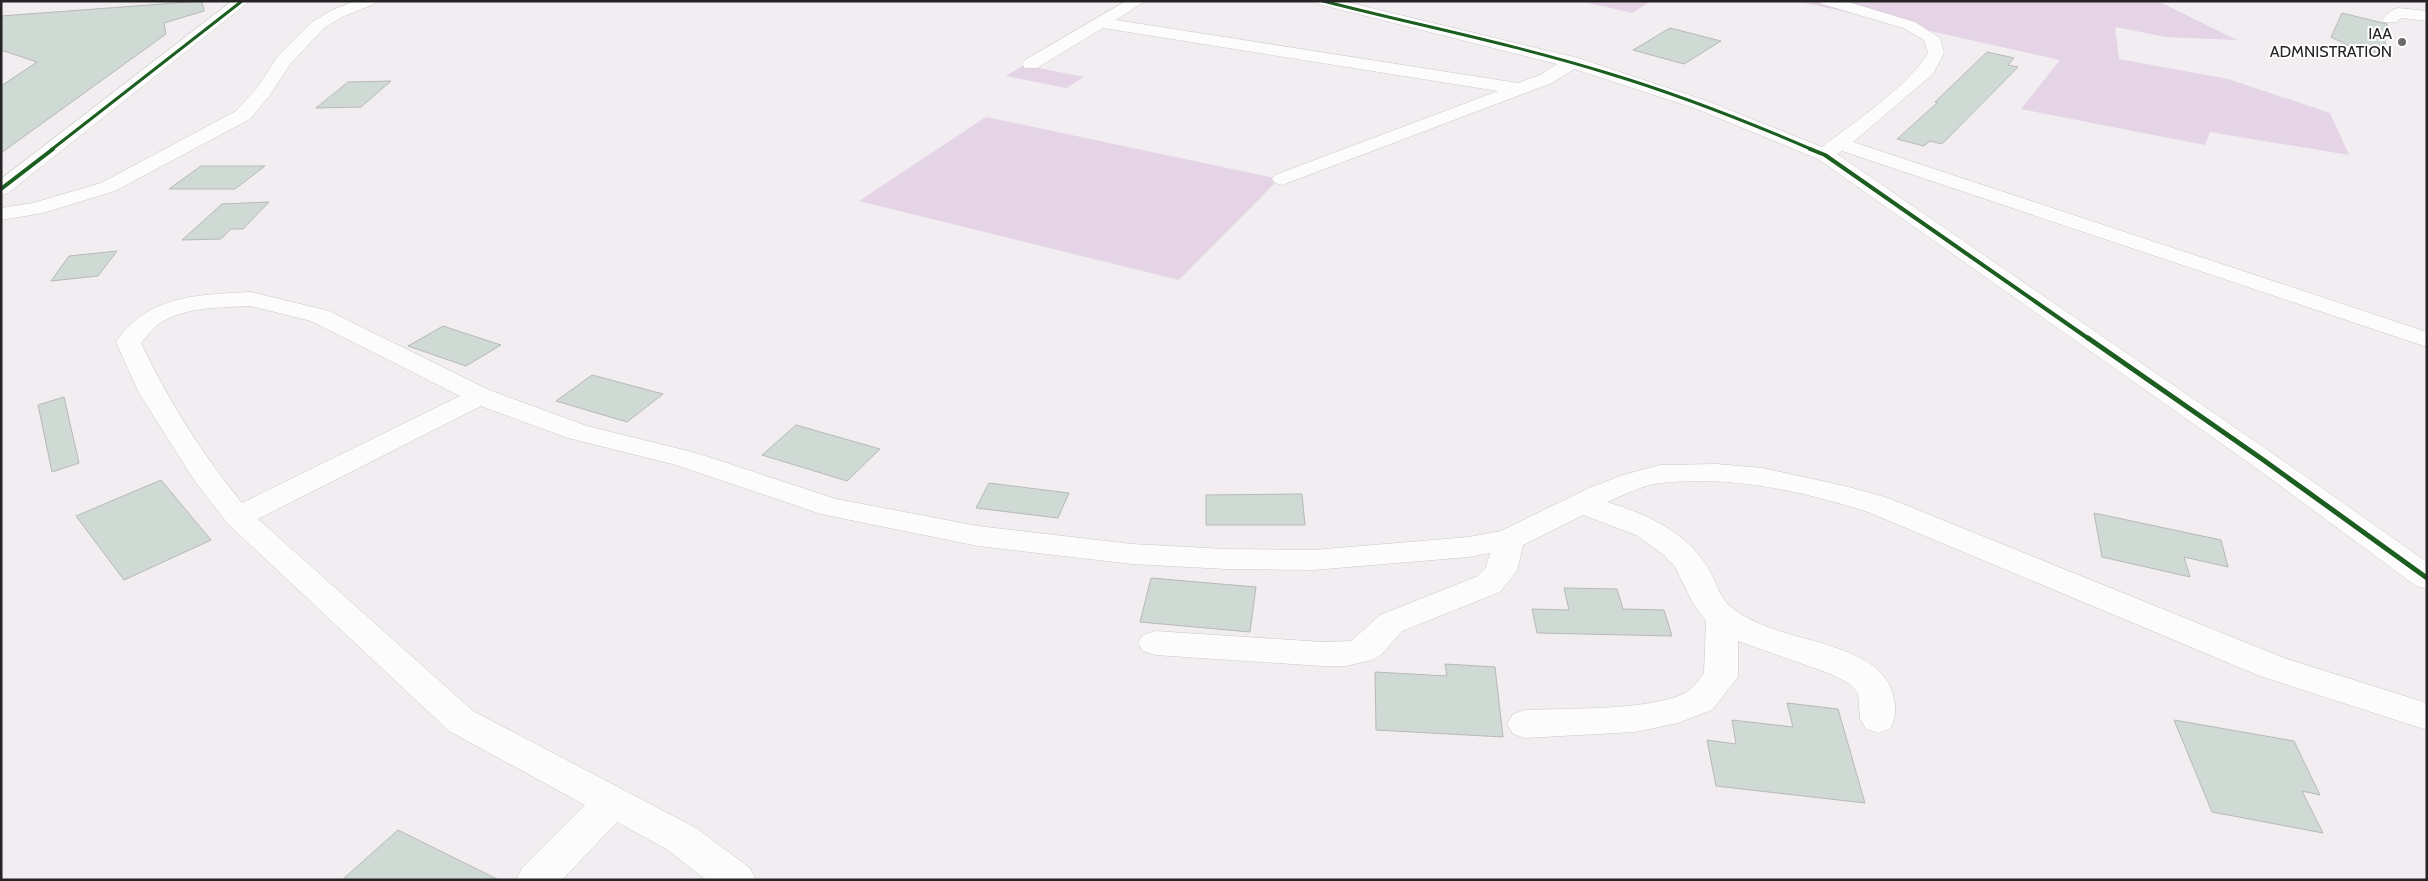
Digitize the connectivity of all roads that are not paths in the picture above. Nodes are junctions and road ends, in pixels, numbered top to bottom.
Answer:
1 (242, 1) edge
2 (369, 1) edge
3 (1137, 1) edge
4 (1323, 1) edge
5 (1827, 1) edge
6 (2394, 1) edge
7 (2427, 12) edge
8 (2427, 16) edge
9 (2390, 19) dead end
10 (1102, 23) junction
11 (1572, 62) junction
12 (1031, 64) dead end
13 (1519, 89) junction
14 (1832, 149) junction
15 (1282, 179) dead end
16 (1, 189) edge
17 (1, 214) edge
18 (2427, 340) edge
19 (480, 396) junction
20 (1582, 505) junction
21 (238, 517) junction
22 (1508, 539) junction
23 (2427, 578) edge
24 (1722, 617) junction
25 (1155, 643) dead end
26 (2427, 716) edge
27 (1878, 719) dead end
28 (1525, 724) dead end
29 (614, 802) junction
30 (536, 880) edge
31 (736, 880) edge

1 - 16 street
2 - 17 street
3 - 10 street
4 - 11 street
5 - 14 street
6 - 7 street
8 - 9 street
10 - 12 street
10 - 13 street
11 - 13 street
11 - 14 street
13 - 15 street
14 - 18 street
14 - 23 street
19 - 21 street
19 - 21 street
19 - 22 street
20 - 22 street
20 - 24 street
20 - 26 street
21 - 29 street
22 - 25 street
24 - 27 street
24 - 28 street
29 - 30 street
29 - 31 street

